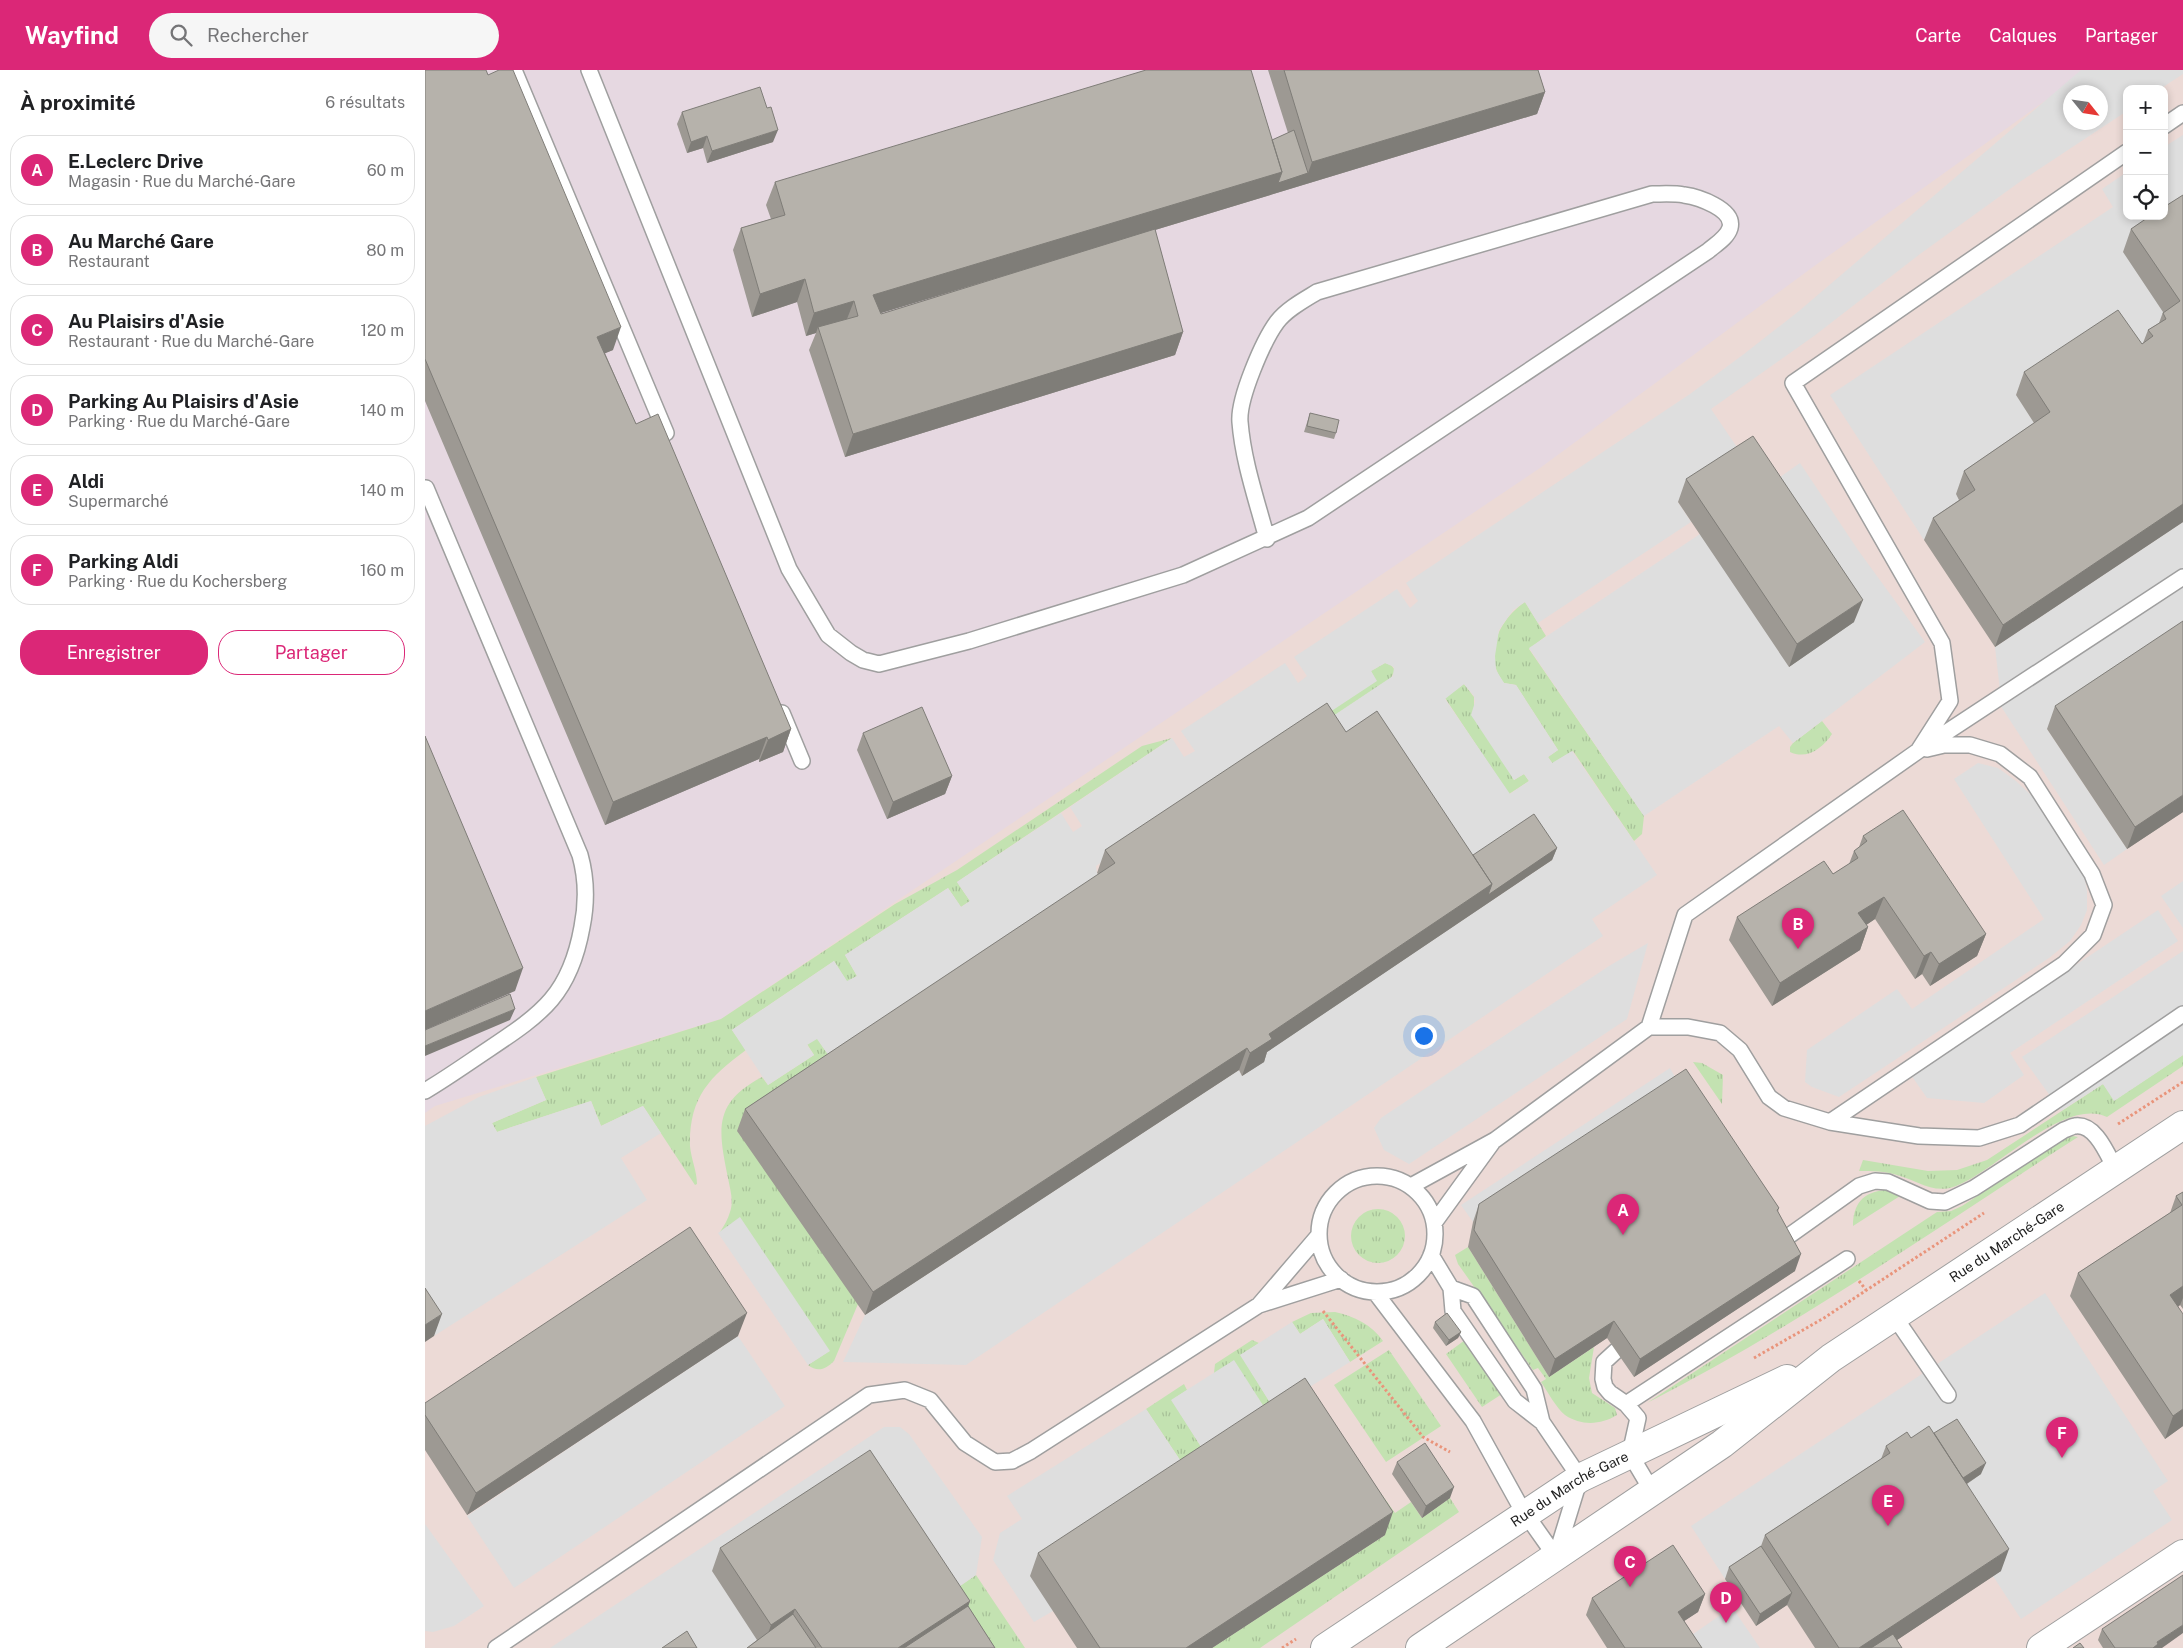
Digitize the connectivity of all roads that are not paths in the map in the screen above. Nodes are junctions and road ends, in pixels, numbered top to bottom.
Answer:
1 (514, 70) edge
2 (589, 70) edge
3 (2183, 113) edge
4 (2168, 123) edge
5 (2123, 155) edge
6 (670, 443) edge
7 (425, 487) edge
8 (1267, 539) junction
9 (2183, 577) edge
10 (776, 697) edge
11 (1918, 751) junction
12 (802, 761) dead end
13 (2183, 1014) edge
14 (1649, 1027) junction
15 (425, 1091) edge
16 (1830, 1122) junction
17 (2183, 1125) edge
18 (1495, 1140) junction
19 (2117, 1170) junction
20 (1411, 1186) junction
21 (1434, 1223) junction
22 (1319, 1235) junction
23 (1779, 1243) edge
24 (1431, 1255) junction
25 (1847, 1259) dead end
26 (1341, 1279) junction
27 (1451, 1288) junction
28 (1375, 1292) junction
29 (1259, 1305) junction
30 (1894, 1316) junction
31 (1616, 1351) edge
32 (1831, 1358) junction
33 (1948, 1395) dead end
34 (1626, 1404) junction
35 (1541, 1422) junction
36 (1630, 1454) junction
37 (1580, 1478) junction
38 (1653, 1491) junction
39 (1526, 1515) junction
40 (2183, 1554) edge
41 (1556, 1557) junction
42 (496, 1648) edge
43 (1325, 1648) edge
44 (1420, 1648) edge
45 (2041, 1648) edge

1 - 6 lane
2 - 8 lane
3 - 4 lane
5 - 11 lane
7 - 15 lane
8 - 8 lane
9 - 11 lane
10 - 12 lane
11 - 14 lane
11 - 16 lane
13 - 16 lane
14 - 16 lane
14 - 18 lane
17 - 19 street, Rue du Marché-Gare
18 - 20 lane
18 - 21 lane
19 - 23 lane
19 - 30 street, Rue du Marché-Gare
20 - 21 lane
20 - 22 lane
21 - 24 lane
22 - 26 lane
22 - 29 lane
24 - 27 lane
24 - 28 lane
25 - 34 lane
26 - 28 lane
26 - 29 lane
27 - 35 lane
27 - 35 lane
28 - 39 lane
29 - 42 lane
30 - 32 street, Rue du Marché-Gare
30 - 33 lane
31 - 34 lane
32 - 36 street, Rue du Marché-Gare
32 - 38 street, Rue du Marché-Gare
34 - 36 lane
35 - 37 lane
36 - 37 street, Rue du Marché-Gare
36 - 38 lane
37 - 39 street, Rue du Marché-Gare
37 - 41 lane
38 - 41 street, Rue du Marché-Gare
39 - 41 lane
39 - 43 street, Rue du Marché-Gare
40 - 45 street
41 - 44 street, Rue du Marché-Gare

